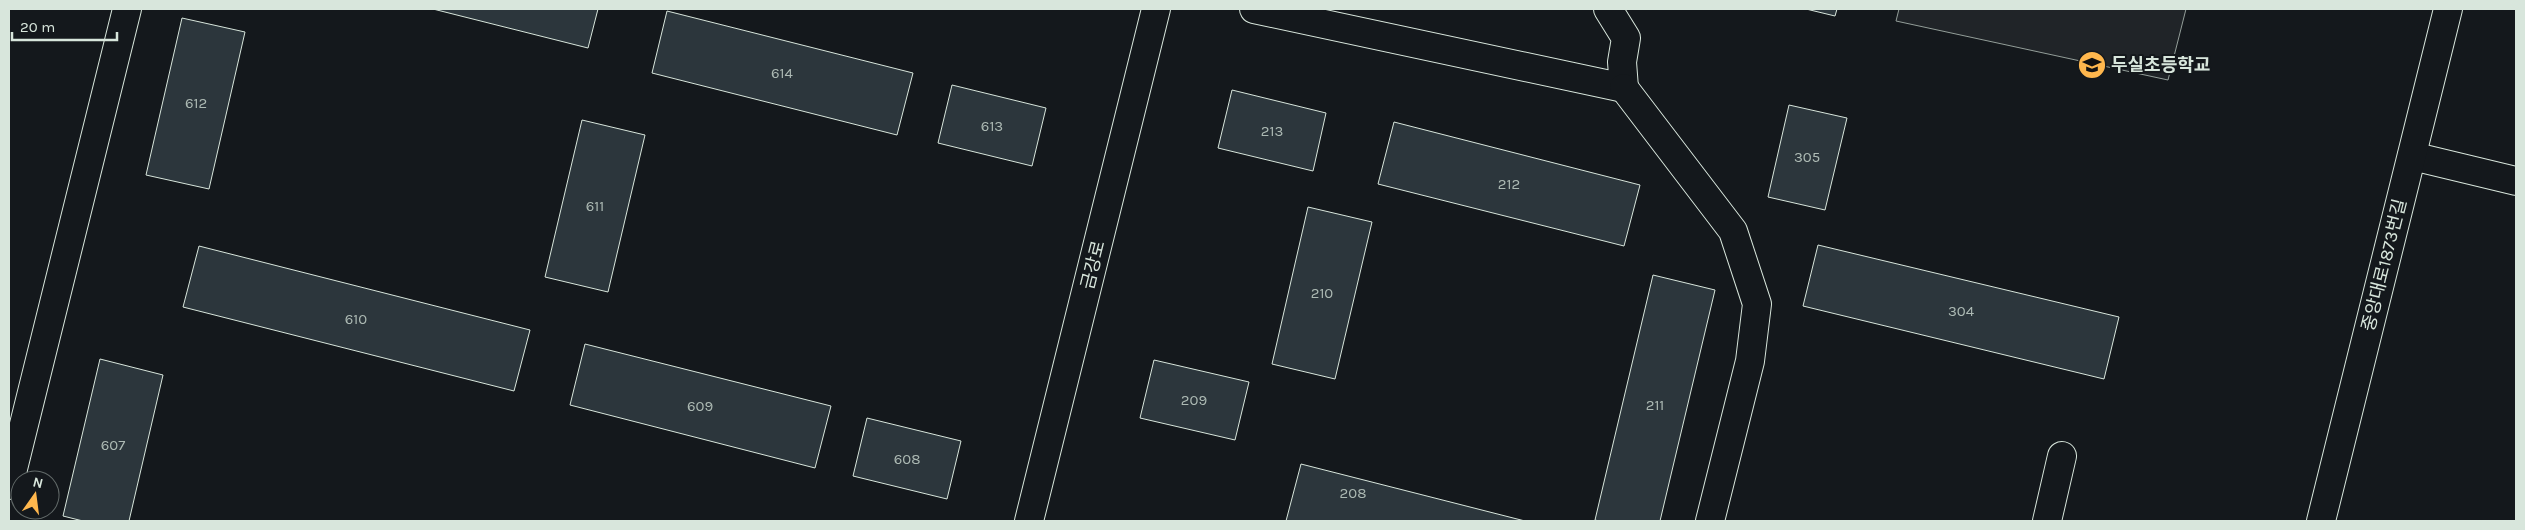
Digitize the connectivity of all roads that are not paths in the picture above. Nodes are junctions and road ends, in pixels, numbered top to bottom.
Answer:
1 (126, 9) edge
2 (1156, 9) edge
3 (1254, 9) edge
4 (1608, 9) edge
5 (2448, 9) edge
6 (1624, 88) junction
7 (2412, 156) junction
8 (2516, 181) edge
9 (2062, 456) dead end
10 (9, 485) edge
11 (1714, 520) edge
12 (1029, 521) edge
13 (2047, 521) edge
14 (2321, 521) edge

1 - 10 street
2 - 12 street, 금강로
3 - 6 street
4 - 6 street
5 - 7 street, 중앙대로1873번길
6 - 11 street
7 - 8 street
7 - 14 street, 중앙대로1873번길
9 - 13 street

